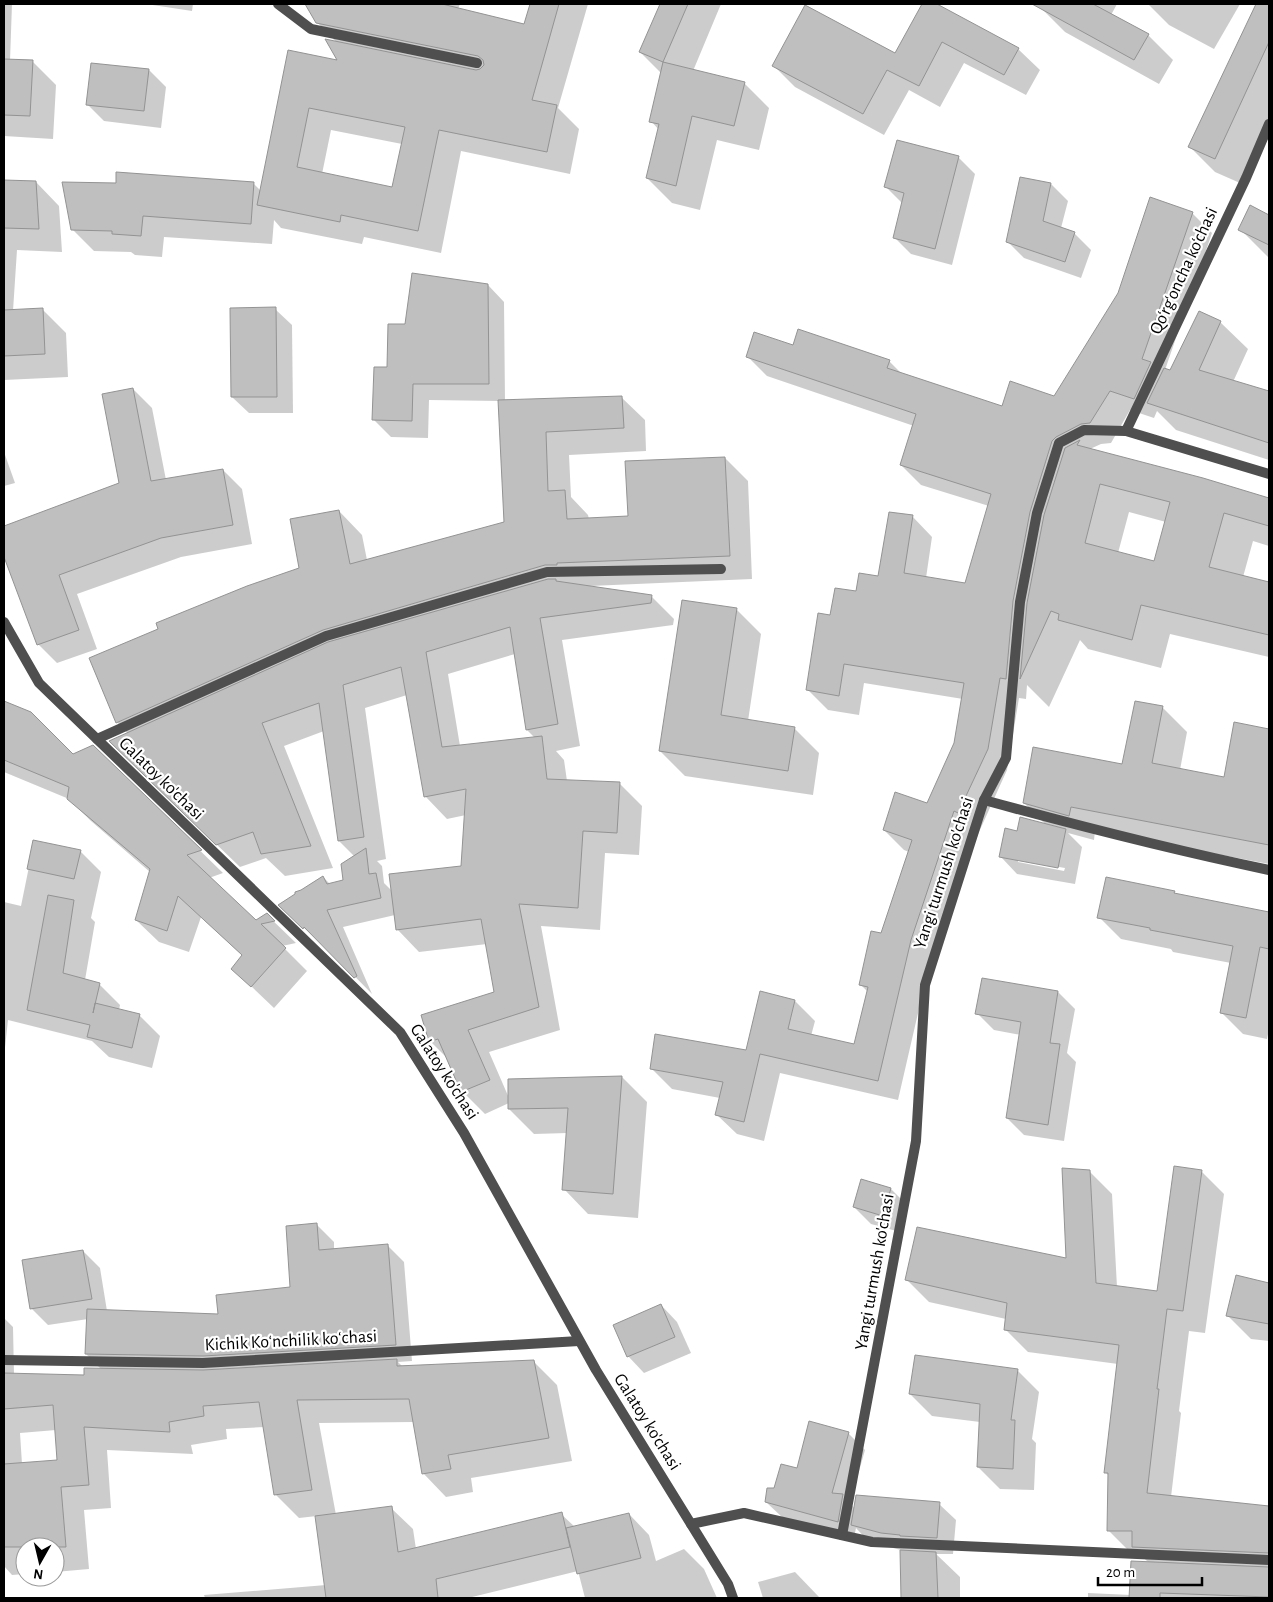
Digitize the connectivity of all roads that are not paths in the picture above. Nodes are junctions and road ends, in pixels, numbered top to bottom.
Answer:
1 (278, 4) edge
2 (477, 63) dead end
3 (1269, 124) edge
4 (1126, 432) junction
5 (1269, 474) edge
6 (721, 569) dead end
7 (4, 622) edge
8 (97, 739) junction
9 (984, 800) junction
10 (1269, 870) edge
11 (579, 1340) junction
12 (4, 1360) edge
13 (691, 1524) junction
14 (842, 1535) junction
15 (1269, 1560) edge
16 (733, 1598) edge

1 - 2 street
3 - 4 street, Qo‘rg‘oncha ko‘chasi
4 - 5 street, Yangi turmush ko'chasi
4 - 9 street, Yangi turmush ko'chasi
6 - 8 street
7 - 8 street, Galatoy ko'chasi
8 - 11 street, Galatoy ko'chasi
9 - 10 street
9 - 14 street, Yangi turmush ko'chasi
11 - 12 street, Kichik Koʻnchilik koʻchasi
11 - 13 street, Galatoy ko'chasi
13 - 14 street
13 - 16 street, Galatoy ko'chasi
14 - 15 street

